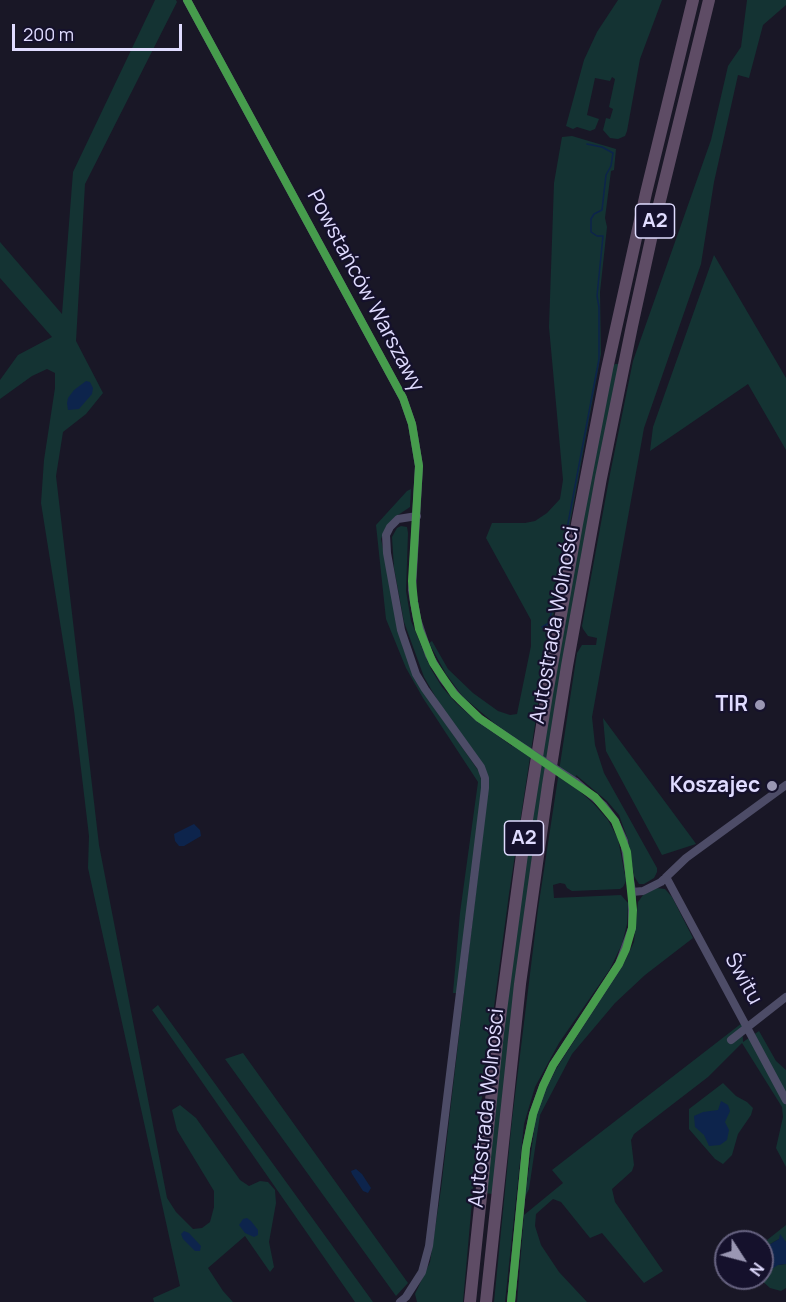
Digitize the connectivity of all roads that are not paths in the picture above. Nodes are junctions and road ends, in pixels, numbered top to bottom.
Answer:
1 (187, 0) edge
2 (693, 0) edge
3 (709, 0) edge
4 (417, 516) junction
5 (786, 785) edge
6 (666, 877) junction
7 (632, 892) junction
8 (786, 997) edge
9 (748, 1027) junction
10 (731, 1040) dead end
11 (786, 1100) edge
12 (400, 1302) edge
13 (470, 1302) edge
14 (486, 1302) edge
15 (511, 1302) edge

1 - 4 street, Powstańców Warszawy
2 - 13 highway, Autostrada Wolności / A2
3 - 14 highway, Autostrada Wolności / A2
4 - 7 street, Powstańców Warszawy, bridge
4 - 12 street
5 - 6 street
6 - 7 street
6 - 9 street, Świtu
7 - 15 street, Powstańców Warszawy
8 - 9 street
9 - 10 street
9 - 11 street, Świtu

